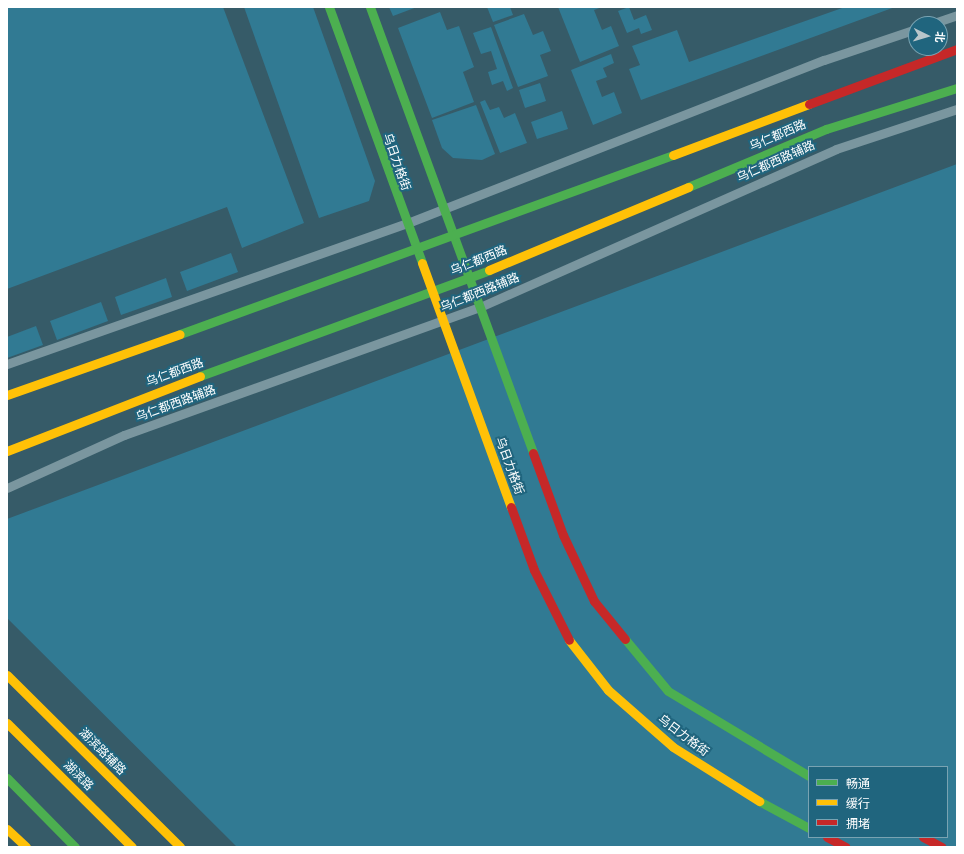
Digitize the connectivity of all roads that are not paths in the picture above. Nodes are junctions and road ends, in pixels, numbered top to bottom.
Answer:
1 (329, 7) edge
2 (370, 7) edge
3 (908, 32) edge
4 (957, 49) edge
5 (957, 88) edge
6 (957, 109) edge
7 (443, 209) junction
8 (405, 224) junction
9 (455, 236) junction
10 (418, 250) junction
11 (470, 278) junction
12 (431, 294) junction
13 (480, 307) junction
14 (442, 321) junction
15 (7, 364) edge
16 (7, 395) edge
17 (7, 451) edge
18 (7, 488) edge
19 (7, 675) edge
20 (7, 723) edge
21 (808, 775) edge
22 (7, 778) edge
23 (808, 827) edge
24 (7, 829) edge
25 (829, 838) edge
26 (925, 838) edge
27 (26, 847) edge
28 (75, 847) edge
29 (132, 847) edge
30 (180, 847) edge
31 (846, 847) edge
32 (942, 847) edge

1 - 8 main road, 乌日力格街
2 - 7 main road
3 - 7 lane
4 - 9 main road, 乌仁都西路
5 - 11 main road, 乌仁都西路
6 - 13 lane, 乌仁都西路辅路
7 - 8 lane
7 - 9 main road
8 - 10 main road, 乌日力格街
8 - 15 lane
9 - 10 main road, 乌仁都西路
9 - 11 main road
10 - 12 main road, 乌日力格街
10 - 16 main road, 乌仁都西路
11 - 12 main road, 乌仁都西路
11 - 13 main road
12 - 14 main road, 乌日力格街
12 - 17 main road, 乌仁都西路
13 - 14 lane, 乌仁都西路辅路
13 - 21 main road
14 - 18 lane, 乌仁都西路辅路
14 - 23 main road, 乌日力格街
19 - 30 main road, 湖滨路辅路
20 - 29 main road, 湖滨路
22 - 28 main road
24 - 27 main road
25 - 31 main road
26 - 32 main road

